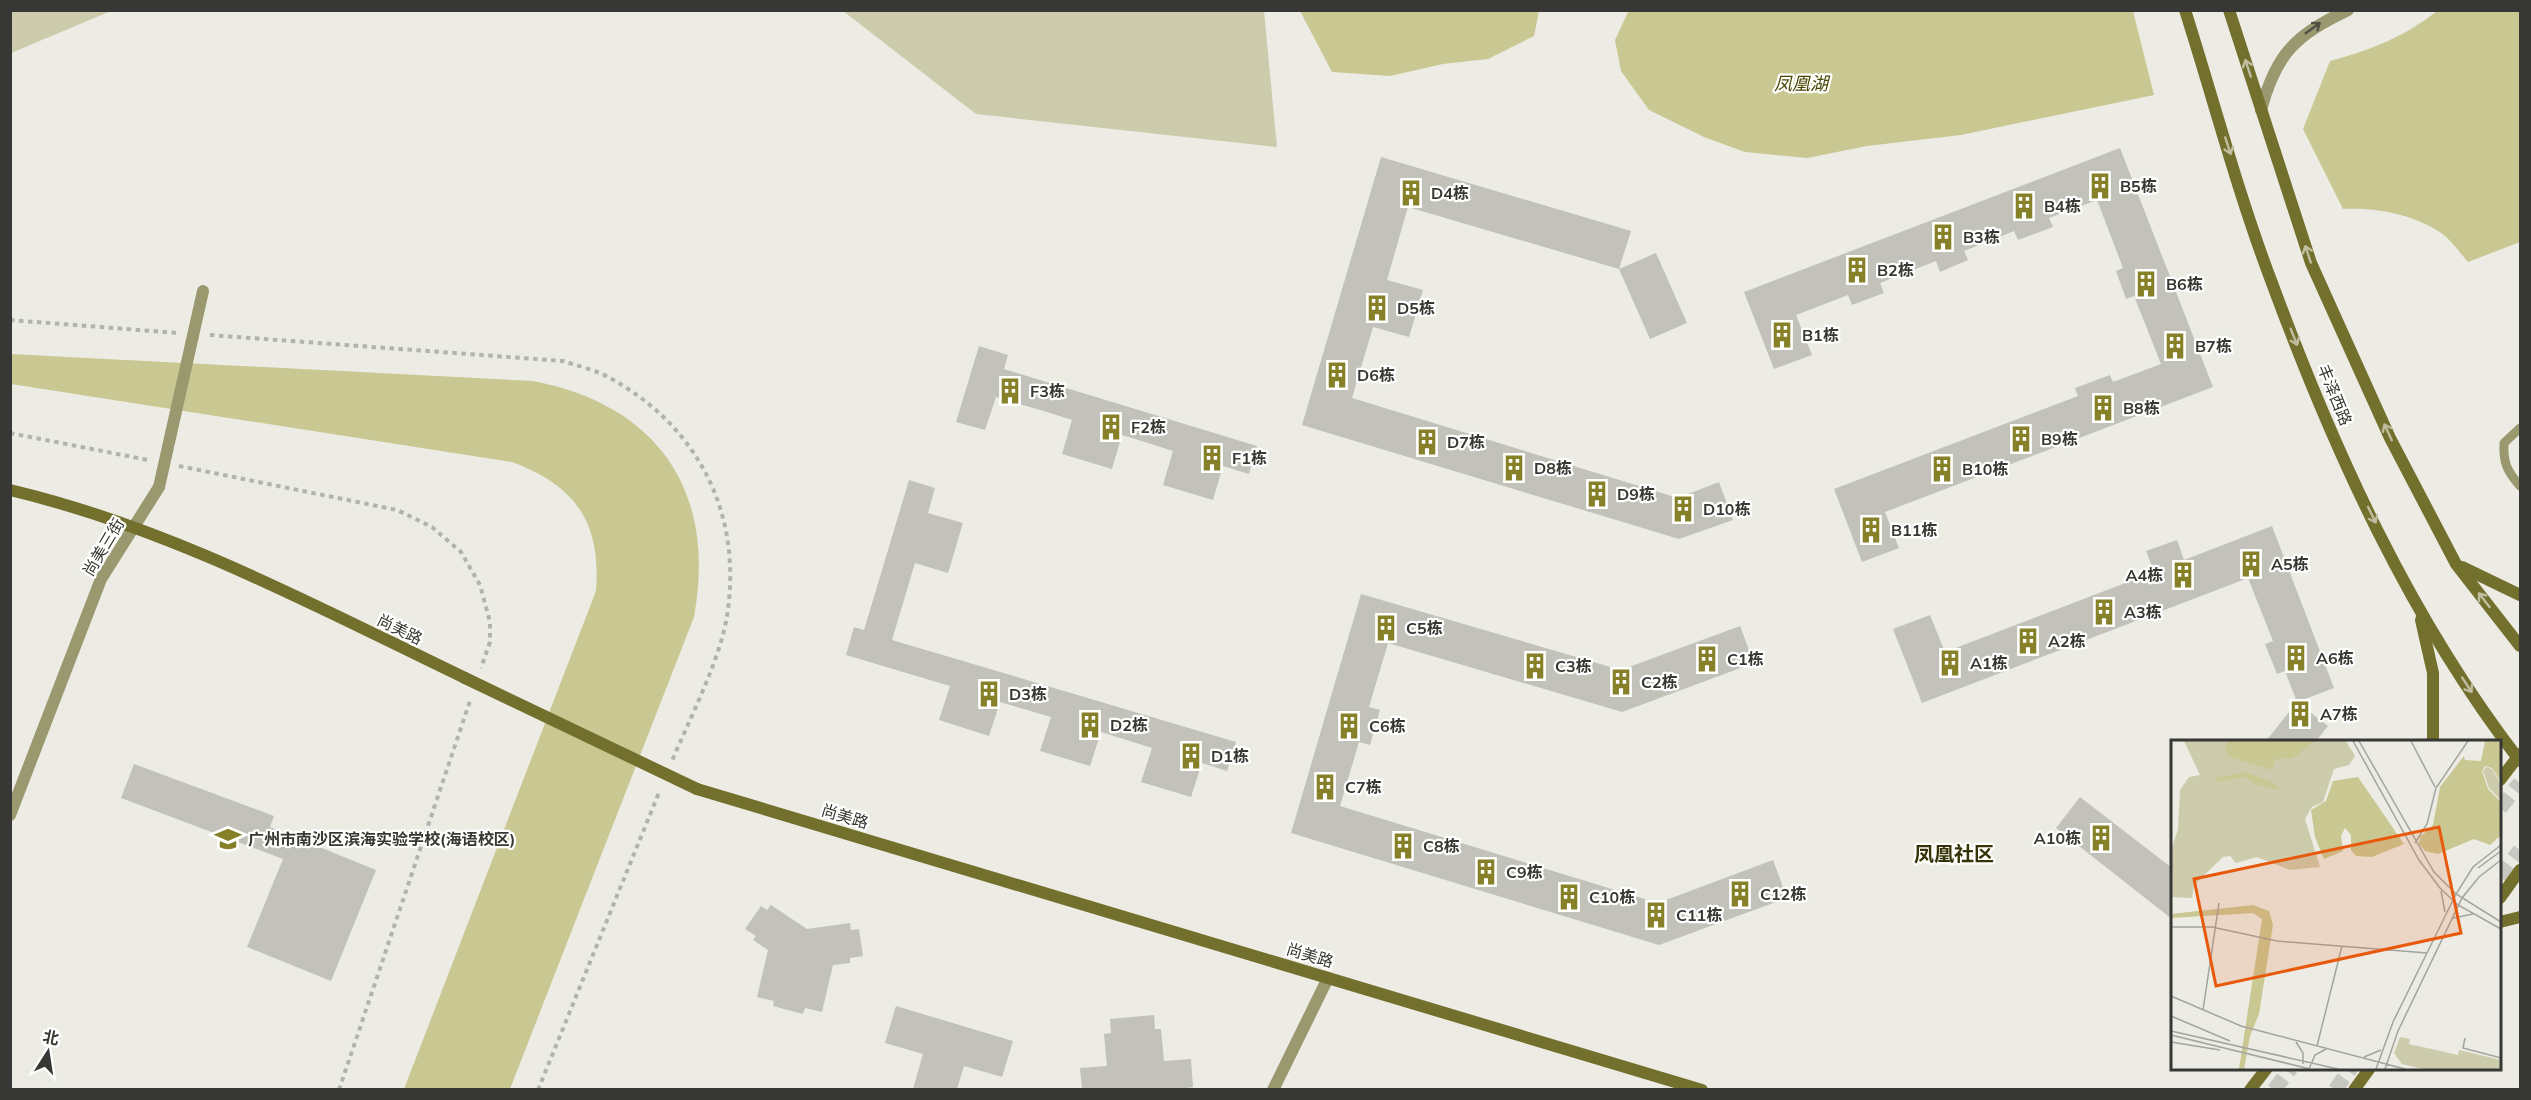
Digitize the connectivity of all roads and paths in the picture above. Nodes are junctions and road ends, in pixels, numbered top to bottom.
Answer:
1 (2185, 10) edge
2 (2229, 10) edge
3 (2337, 10) edge
4 (2347, 11) edge
5 (2261, 110) junction
6 (203, 291) dead end
7 (10, 321) edge
8 (187, 333) dead end
9 (199, 334) dead end
10 (2520, 429) edge
11 (10, 433) edge
12 (151, 461) dead end
13 (175, 465) dead end
14 (2520, 486) edge
15 (10, 490) edge
16 (134, 527) junction
17 (2456, 564) junction
18 (2520, 595) edge
19 (2419, 610) junction
20 (2520, 646) edge
21 (479, 675) dead end
22 (470, 682) junction
23 (2433, 740) edge
24 (2520, 757) edge
25 (668, 772) dead end
26 (2501, 778) edge
27 (663, 783) dead end
28 (10, 815) edge
29 (2520, 870) edge
30 (2501, 895) edge
31 (2520, 918) edge
32 (2501, 922) edge
33 (1328, 978) junction
34 (2265, 1070) edge
35 (2368, 1070) edge
36 (339, 1089) edge
37 (538, 1089) edge
38 (1273, 1089) edge
39 (1702, 1089) edge
40 (2250, 1089) edge
41 (2354, 1089) edge

1 -> 19 main road, 丰泽西路
5 -> 2 main road, 丰泽西路
3 - 4 street
5 -> 4 street
17 -> 5 main road, 丰泽西路
6 - 16 street, 尚美三街, bridge
7 - 8 path
9 - 25 path
10 - 14 lane
11 - 12 path
13 - 21 path
15 - 16 main road, 尚美路
16 - 22 main road, 尚美路
16 - 28 street, 尚美三街
17 - 18 main road
20 -> 17 main road, 丰泽西路
19 - 23 main road
19 -> 24 main road, 丰泽西路
22 - 33 main road, 尚美路, bridge
22 - 36 path
24 - 26 main road
27 - 37 path
29 - 30 main road
31 - 32 main road
33 - 38 street
33 - 39 main road, 尚美路
34 - 40 main road
35 - 41 main road

